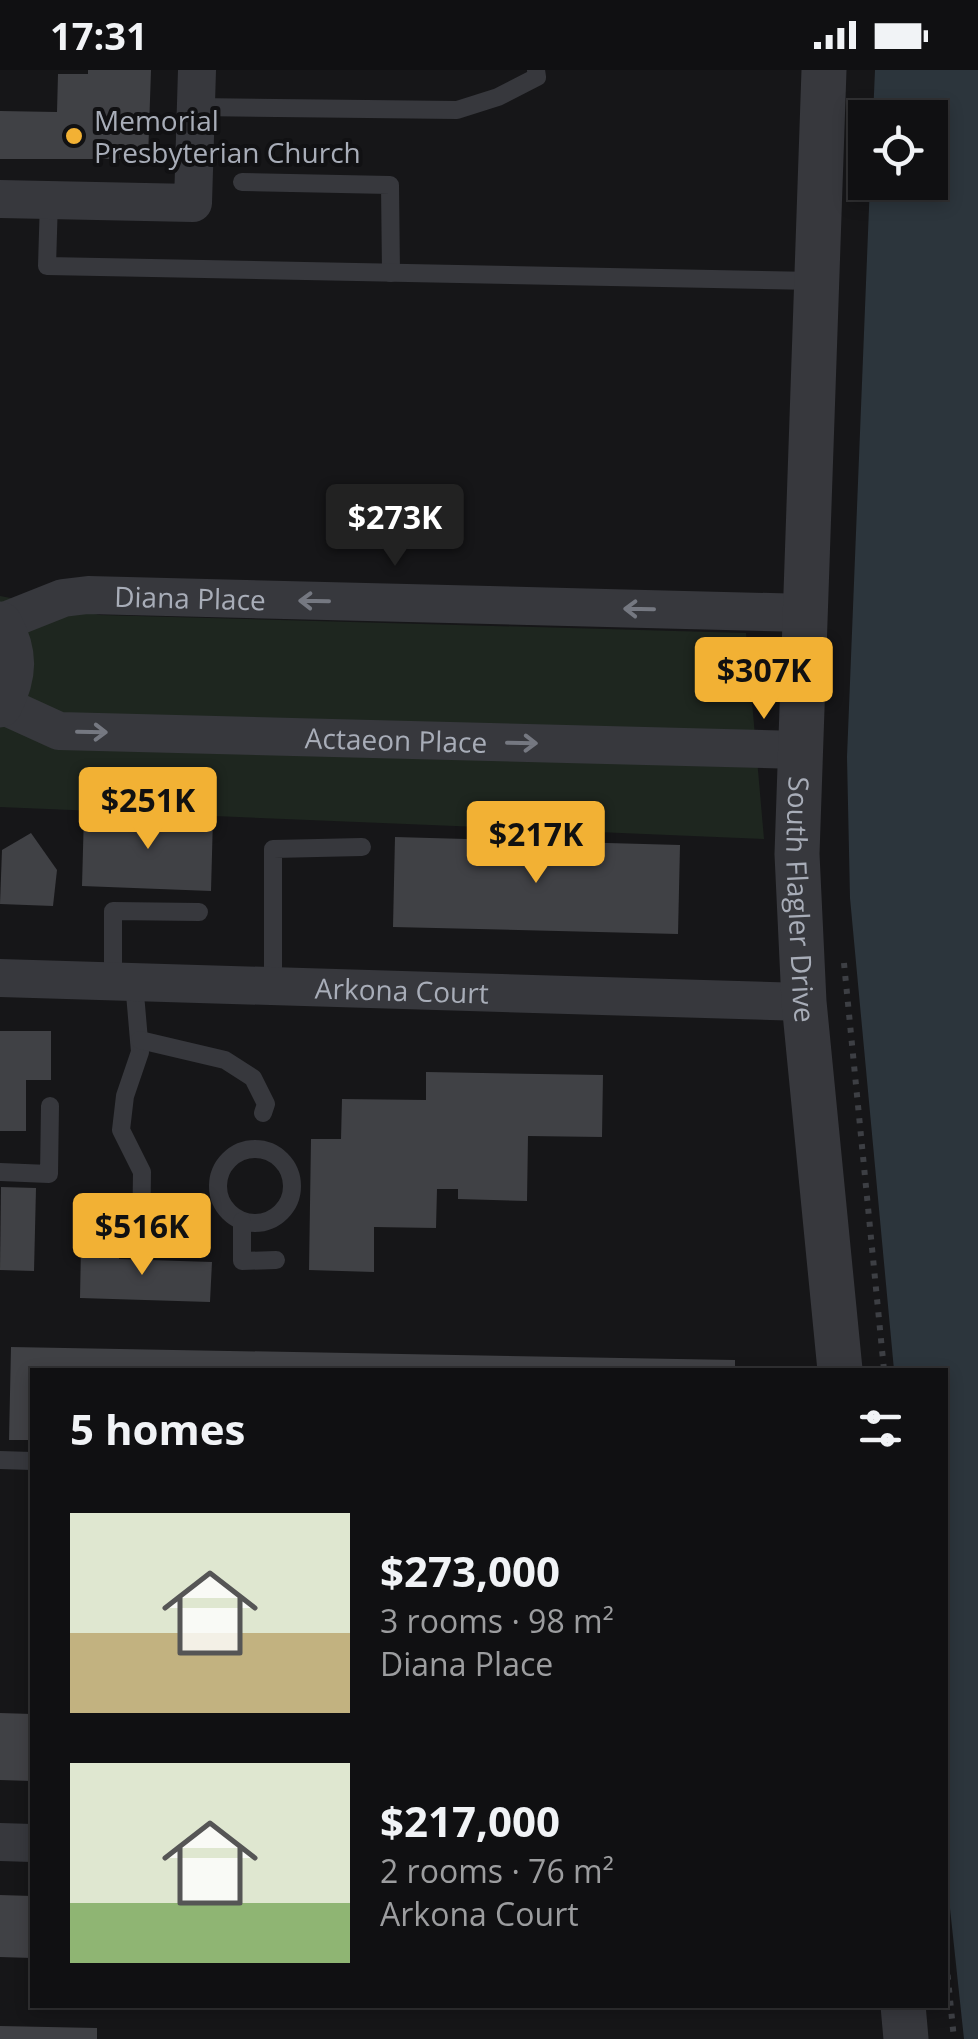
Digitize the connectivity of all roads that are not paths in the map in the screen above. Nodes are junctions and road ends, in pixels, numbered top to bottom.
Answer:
1 (536, 70) edge
2 (824, 70) edge
3 (197, 88) edge
4 (242, 182) dead end
5 (0, 199) edge
6 (49, 200) junction
7 (391, 273) junction
8 (816, 281) junction
9 (806, 613) junction
10 (0, 623) edge
11 (0, 704) edge
12 (800, 750) junction
13 (362, 847) dead end
14 (199, 912) dead end
15 (0, 978) edge
16 (124, 982) junction
17 (273, 986) junction
18 (804, 1002) junction
19 (140, 1040) junction
20 (50, 1106) dead end
21 (263, 1113) dead end
22 (0, 1172) edge
23 (242, 1221) junction
24 (141, 1244) dead end
25 (276, 1260) dead end
26 (840, 1368) edge
27 (0, 1460) edge
28 (30, 1460) edge
29 (0, 1842) edge
30 (30, 1843) edge
31 (903, 2008) edge
32 (906, 2039) edge

1 - 3 lane
2 - 8 street, South Flagler Drive
3 - 6 street
4 - 7 lane
5 - 6 street
6 - 7 lane
7 - 8 lane
8 - 9 street, South Flagler Drive
9 -> 10 street, Diana Place
9 - 12 street, South Flagler Drive
10 - 11 street
11 -> 12 street, Actaeon Place
12 - 18 street, South Flagler Drive
13 - 17 lane
14 - 16 lane
15 - 16 street, Arkona Court
16 - 17 street, Arkona Court
16 - 19 lane
17 - 18 street, Arkona Court
18 - 26 street, South Flagler Drive
19 - 21 lane
19 - 24 lane
20 - 22 lane
23 - 23 lane
23 - 25 lane
27 - 28 lane
29 - 30 street
31 - 32 street

